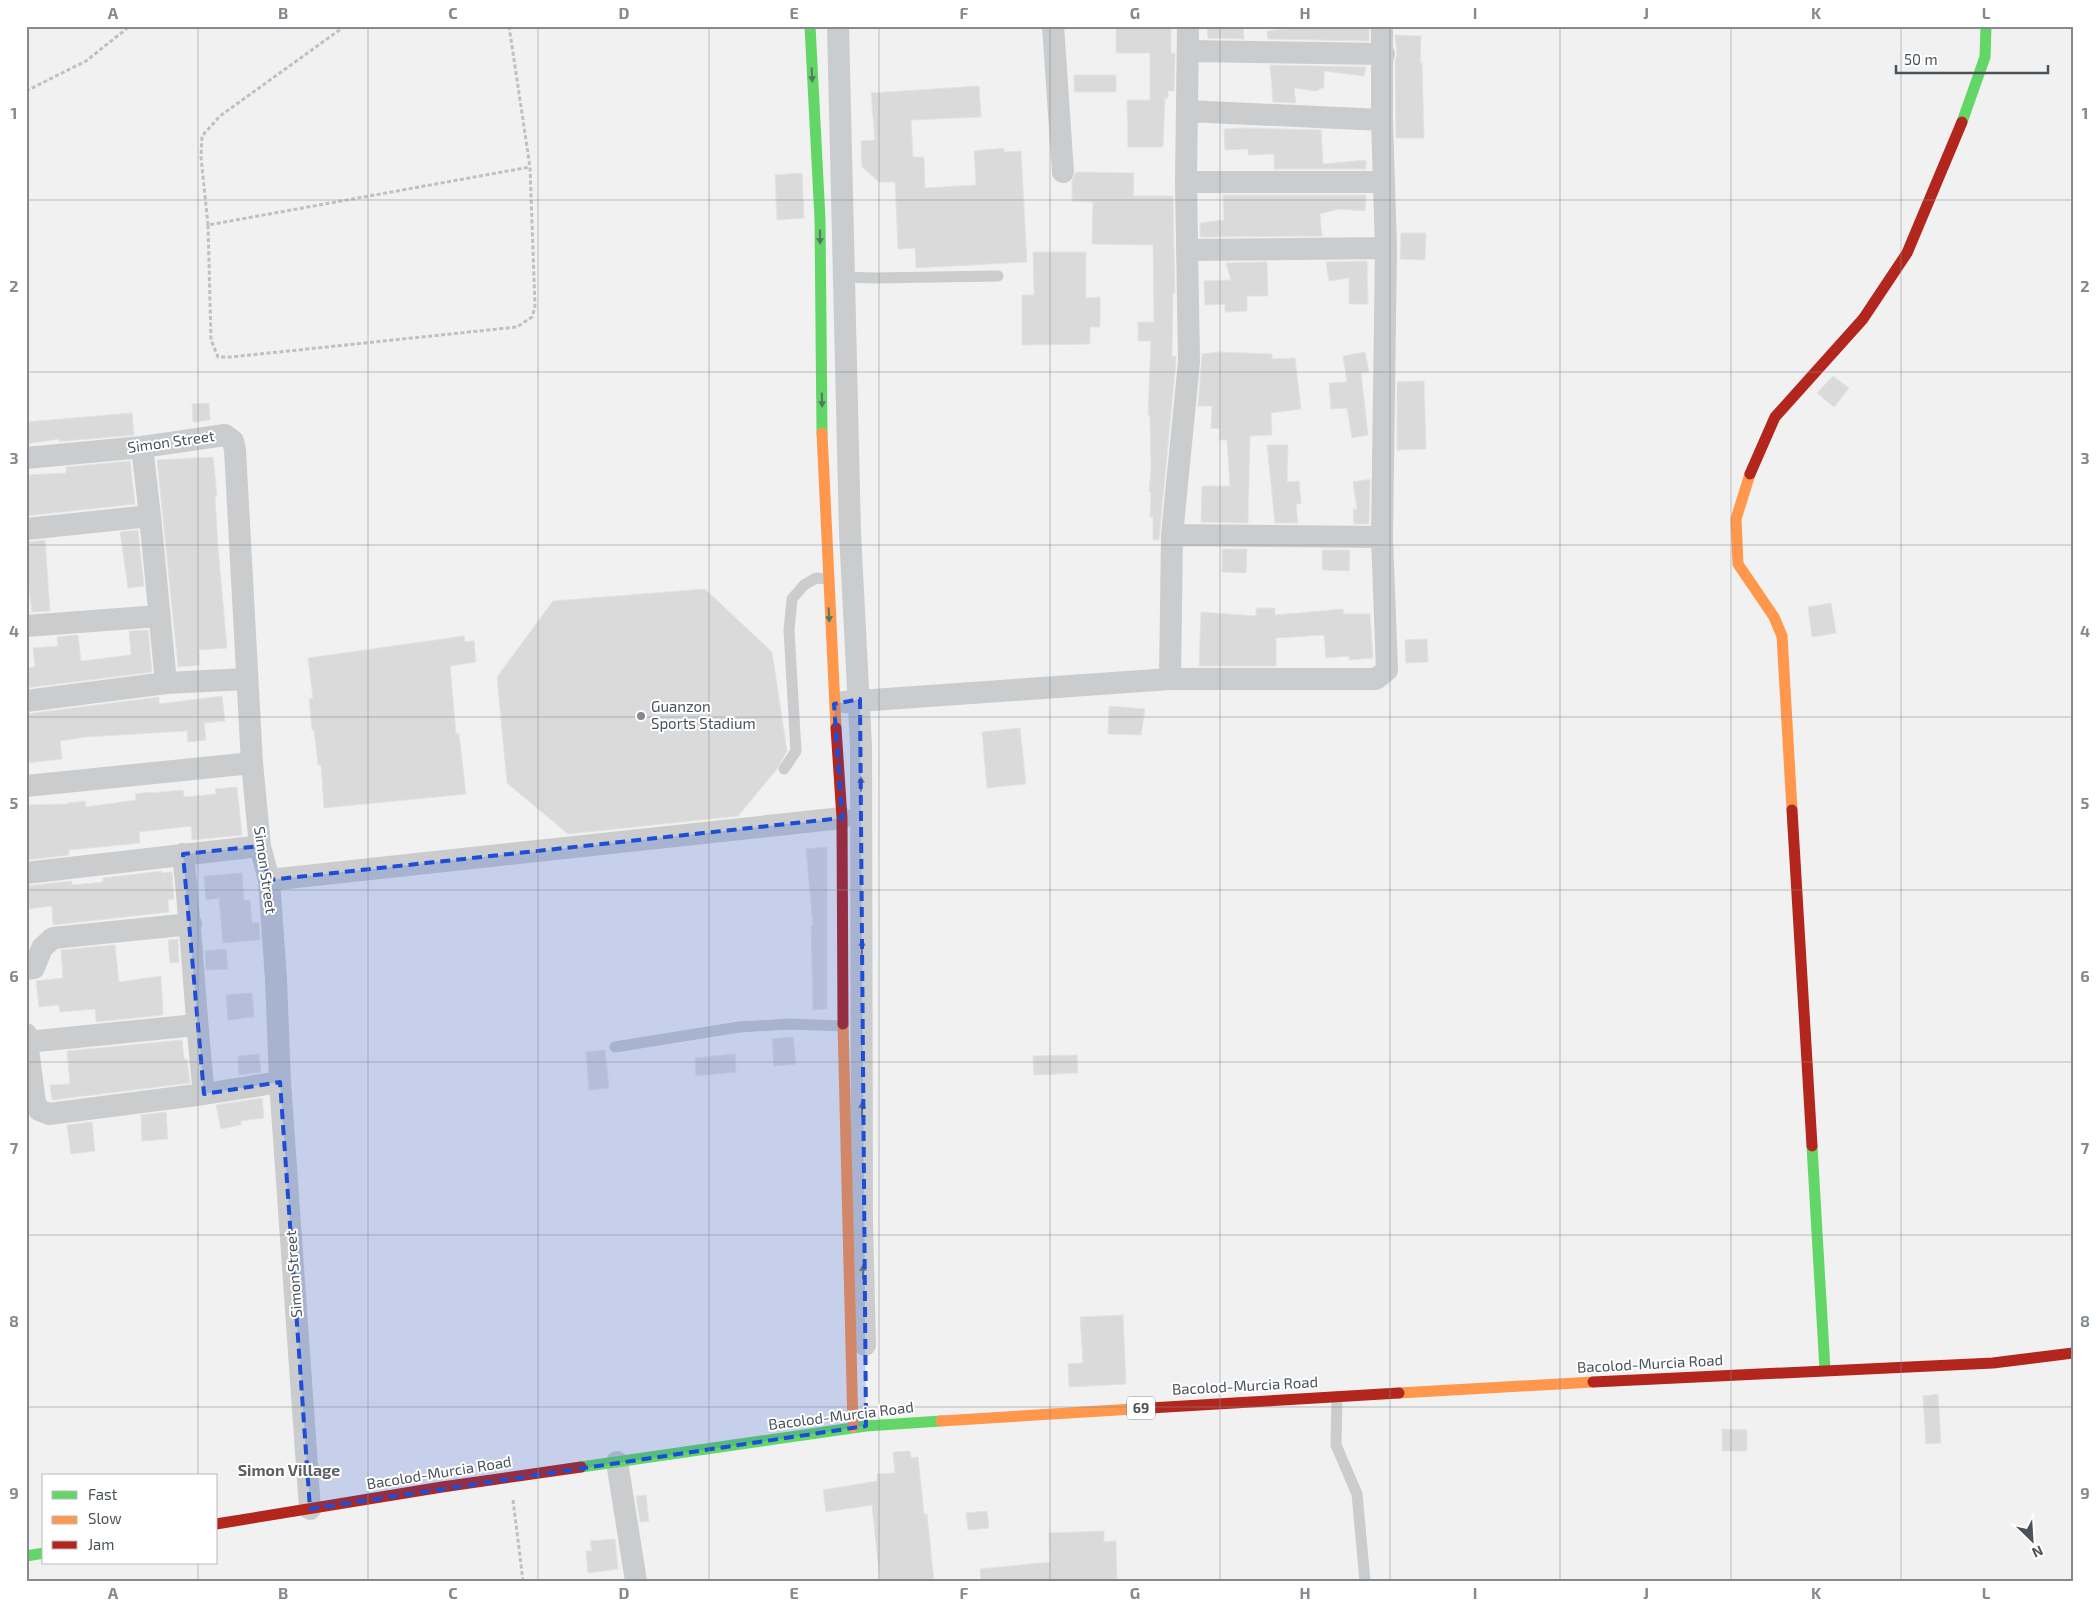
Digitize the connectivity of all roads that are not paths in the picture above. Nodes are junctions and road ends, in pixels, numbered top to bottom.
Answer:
1 (810, 26) edge
2 (838, 26) edge
3 (1053, 26) edge
4 (1188, 26) edge
5 (1382, 26) edge
6 (1986, 26) edge
7 (1188, 51) junction
8 (1384, 54) junction
9 (1187, 111) junction
10 (1382, 120) junction
11 (1063, 172) dead end
12 (1186, 182) junction
13 (1384, 182) junction
14 (1386, 248) junction
15 (1187, 250) junction
16 (998, 276) dead end
17 (844, 277) junction
18 (142, 447) junction
19 (26, 458) edge
20 (150, 516) junction
21 (26, 529) edge
22 (1172, 535) junction
23 (1382, 537) junction
24 (828, 579) junction
25 (159, 616) junction
26 (26, 626) edge
27 (1170, 678) junction
28 (246, 679) junction
29 (166, 683) junction
30 (860, 700) junction
31 (26, 701) edge
32 (834, 704) junction
33 (252, 763) junction
34 (784, 770) dead end
35 (26, 786) edge
36 (842, 818) junction
37 (260, 846) junction
38 (183, 854) junction
39 (26, 873) edge
40 (269, 880) junction
41 (191, 924) junction
42 (26, 969) edge
43 (196, 1025) junction
44 (843, 1026) junction
45 (26, 1034) edge
46 (27, 1042) edge
47 (615, 1047) dead end
48 (854, 1053) junction
49 (280, 1082) junction
50 (204, 1094) junction
51 (2073, 1353) edge
52 (1825, 1370) junction
53 (1337, 1396) junction
54 (860, 1426) junction
55 (617, 1462) junction
56 (310, 1509) junction
57 (218, 1524) edge
58 (42, 1553) edge
59 (26, 1556) edge
60 (636, 1581) edge
61 (1365, 1581) edge

1 -> 24 street
2 - 17 street
3 - 11 street
4 - 7 street
5 - 8 street
6 - 52 street
7 - 8 street
7 - 9 street
8 - 10 street
9 - 10 street
9 - 12 street
10 - 13 street
12 - 13 street
12 - 15 street
13 - 14 street
14 - 15 street
14 - 23 street
15 - 22 street
16 - 17 lane
17 - 30 street
18 - 19 street, Simon Street
18 - 20 street
18 - 28 street, Simon Street
20 - 21 street
20 - 25 street
22 - 23 street
22 - 27 street
23 - 27 street
24 -> 32 street
24 - 34 lane
25 - 26 street
25 - 29 street
27 - 30 street
28 - 29 street
28 - 33 street, Simon Street
29 - 31 street
30 - 32 street
48 -> 30 street
32 - 36 street
33 - 35 street
33 - 37 street, Simon Street
36 - 40 street
36 - 44 street
37 - 38 street
37 - 40 street, Simon Street
38 - 39 street
38 - 41 street
40 - 49 street, Simon Street
41 - 42 street
41 - 43 street
43 - 46 street
43 - 50 street
44 - 47 lane
44 - 48 street
45 - 46 street
46 - 50 street
48 - 54 street
49 - 50 street
49 - 56 street, Simon Street
51 - 52 street, Bacolod-Murcia Road / 69
52 - 53 street, Bacolod-Murcia Road / 69
53 - 54 street, Bacolod-Murcia Road / 69
53 - 61 lane
54 - 55 street, Bacolod-Murcia Road / 69
55 - 56 street, Bacolod-Murcia Road / 69
55 - 60 street
56 - 57 street, Bacolod-Murcia Road / 69
58 - 59 street

